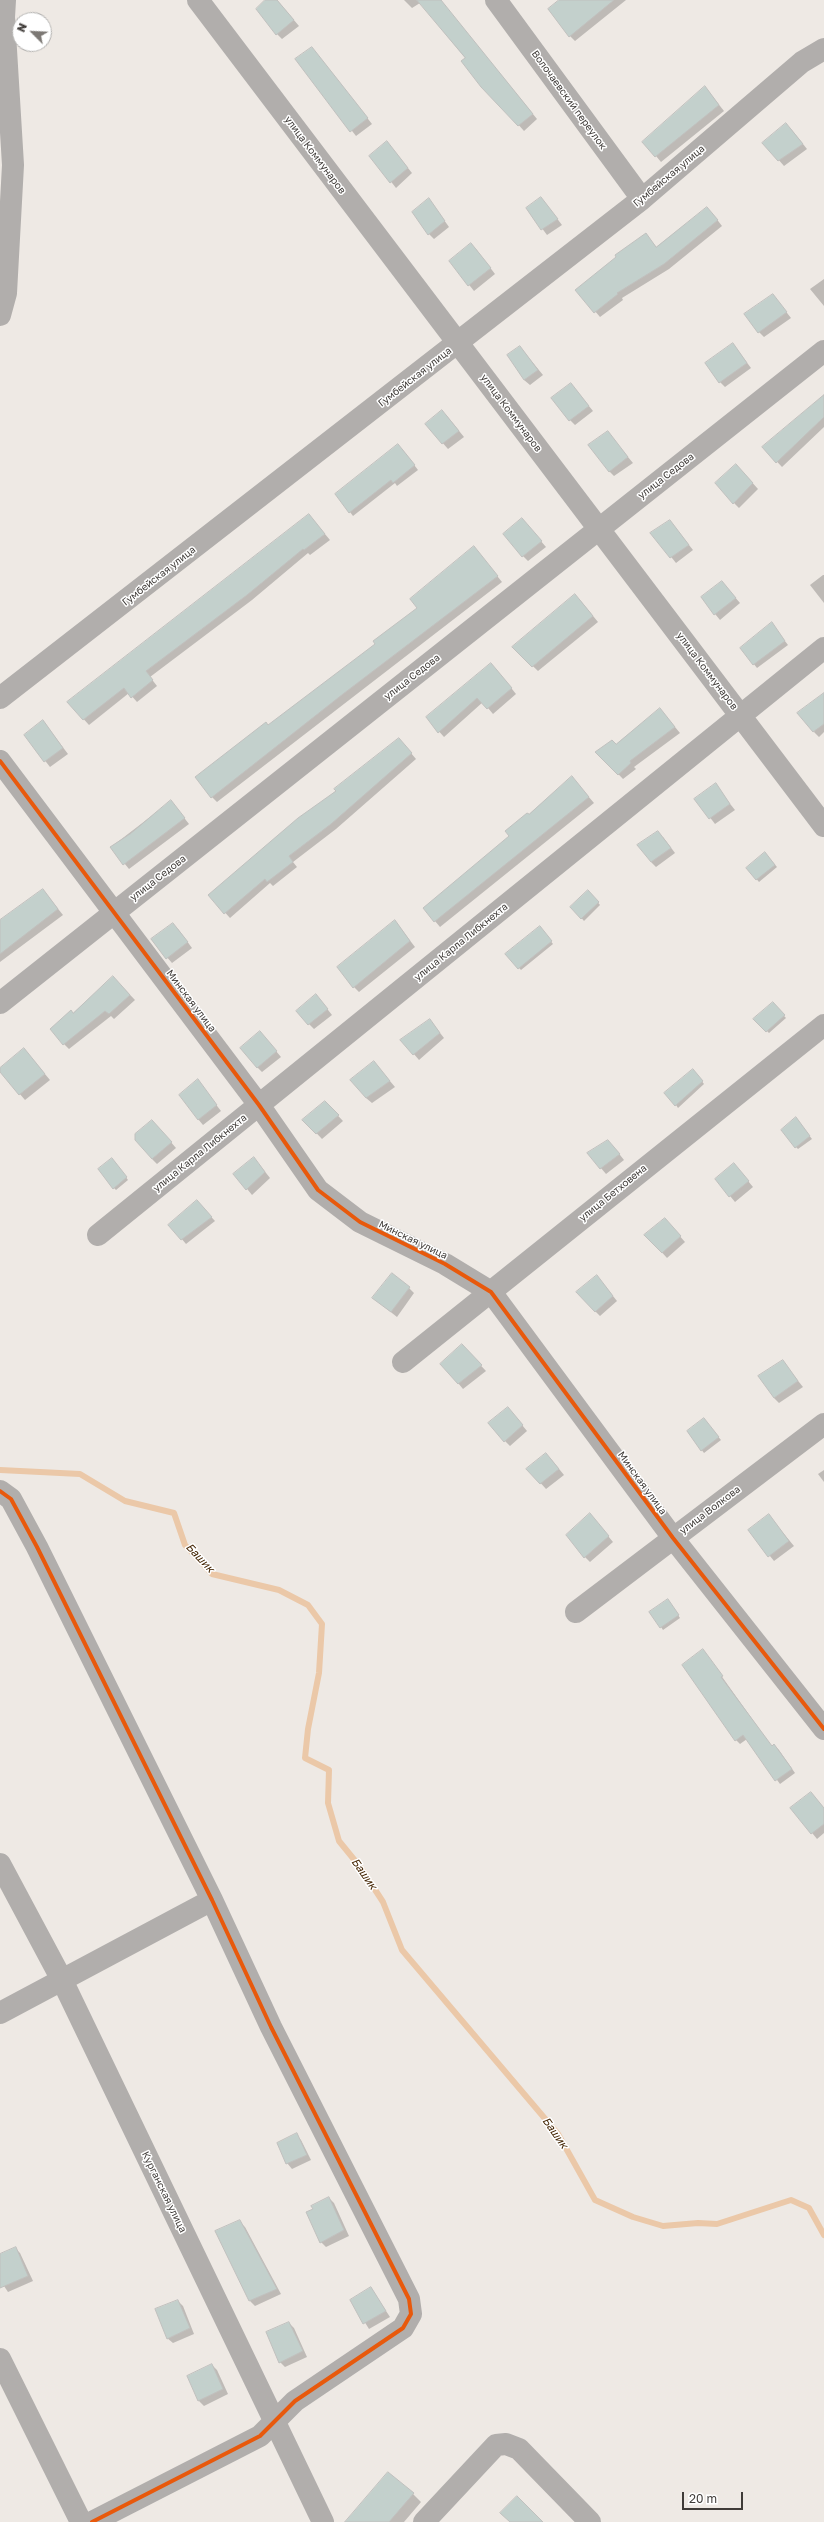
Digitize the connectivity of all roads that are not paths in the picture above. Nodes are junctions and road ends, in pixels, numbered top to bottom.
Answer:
1 (5, 0) edge
2 (198, 0) edge
3 (500, 2) edge
4 (824, 49) edge
5 (642, 199) junction
6 (0, 315) edge
7 (459, 344) junction
8 (824, 351) edge
9 (599, 529) junction
10 (824, 648) edge
11 (0, 698) edge
12 (740, 716) junction
13 (0, 761) edge
14 (824, 826) edge
15 (114, 913) junction
16 (0, 1003) edge
17 (824, 1025) edge
18 (259, 1105) junction
19 (98, 1235) dead end
20 (491, 1292) junction
21 (402, 1362) dead end
22 (824, 1424) edge
23 (0, 1491) edge
24 (673, 1538) junction
25 (576, 1612) dead end
26 (824, 1729) edge
27 (0, 1864) edge
28 (212, 1900) junction
29 (62, 1980) junction
30 (0, 2012) edge
31 (0, 2359) edge
32 (275, 2420) junction
33 (81, 2522) edge
34 (92, 2522) edge
35 (323, 2522) edge
36 (424, 2522) edge
37 (590, 2522) edge

1 - 6 street
2 - 7 street, улица Коммунаров
3 - 5 street, Волочаевский переулок
4 - 5 street, Гумбейская улица
5 - 7 street, Гумбейская улица
7 - 9 street, улица Коммунаров
7 - 11 street, Гумбейская улица
8 - 9 street, улица Седова
9 - 12 street, улица Коммунаров
9 - 15 street, улица Седова
10 - 12 street, улица Карла Либкнехта
12 - 14 street, улица Коммунаров
12 - 18 street, улица Карла Либкнехта
13 - 15 street, Минская улица
15 - 16 street, улица Седова
15 - 18 street, Минская улица
17 - 20 street, улица Бетховена
18 - 19 street, улица Карла Либкнехта
18 - 20 street, Минская улица
20 - 21 street, улица Бетховена
20 - 24 street, Минская улица
22 - 24 street, улица Волкова
23 - 28 street
24 - 25 street, улица Волкова
24 - 26 street, Минская улица
27 - 29 street, Курганская улица
28 - 29 street
28 - 32 street
29 - 30 street
29 - 32 street, Курганская улица
31 - 33 street
32 - 34 street
32 - 35 street, Курганская улица
36 - 37 street

